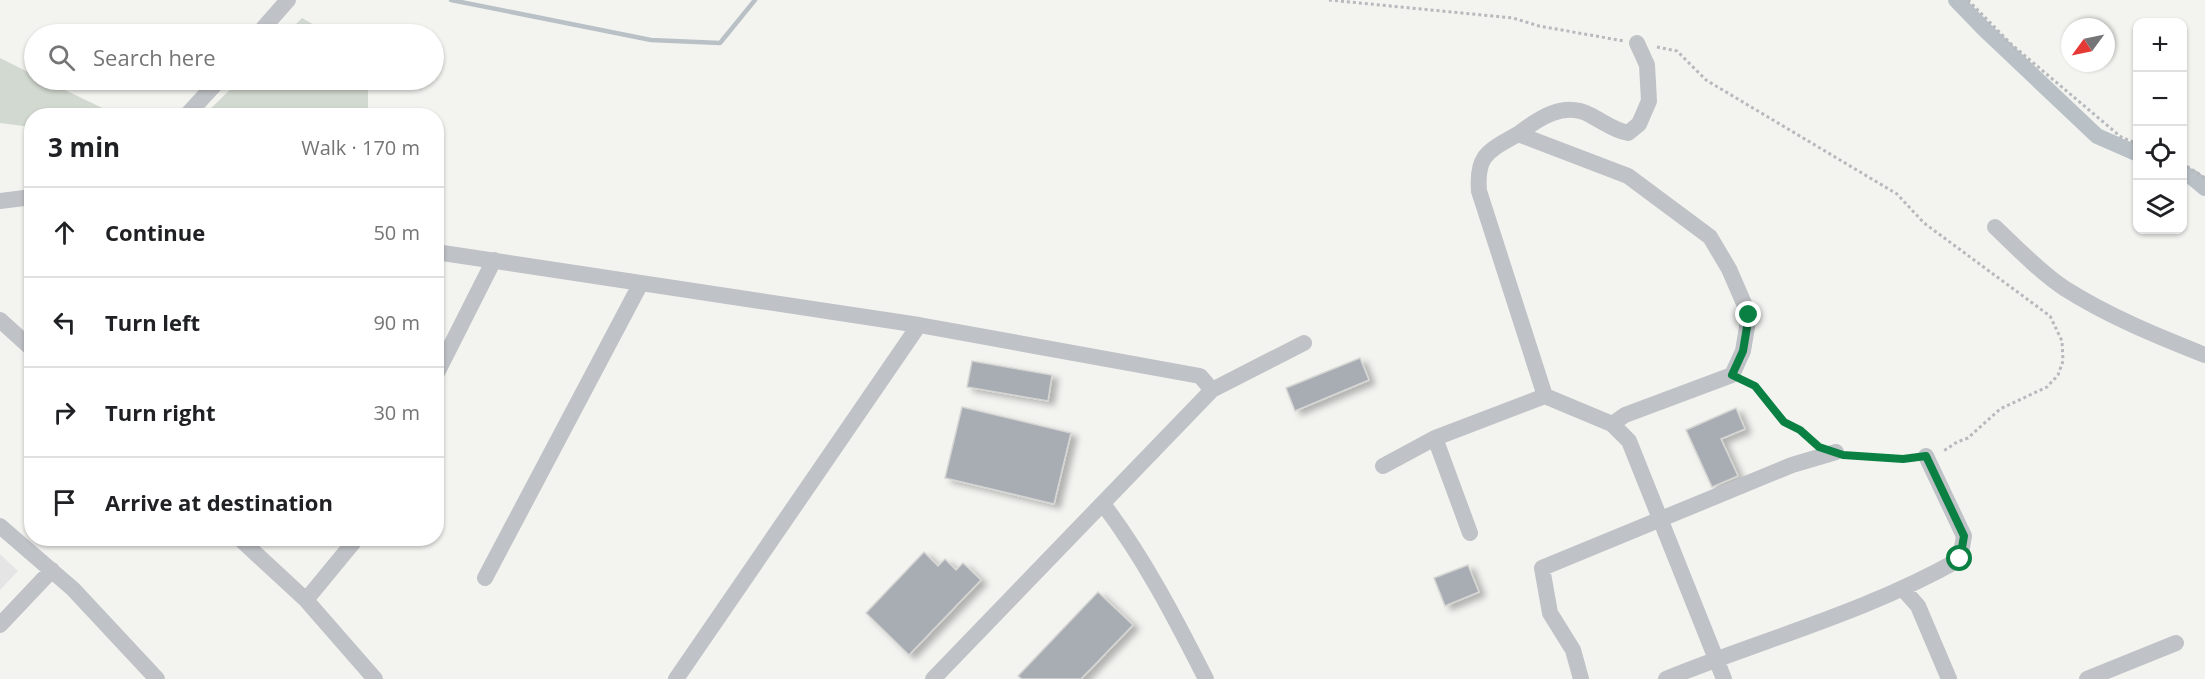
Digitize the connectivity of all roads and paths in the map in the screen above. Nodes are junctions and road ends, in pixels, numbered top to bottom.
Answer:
1 (288, 0) edge
2 (1329, 0) edge
3 (1968, 0) edge
4 (267, 24) edge
5 (1637, 43) junction
6 (210, 90) edge
7 (193, 108) edge
8 (1518, 134) junction
9 (2133, 142) edge
10 (2187, 167) edge
11 (2205, 178) edge
12 (24, 198) edge
13 (0, 201) edge
14 (1995, 227) dead end
15 (444, 253) edge
16 (494, 260) junction
17 (642, 283) junction
18 (0, 320) edge
19 (919, 325) junction
20 (24, 342) edge
21 (1304, 343) dead end
22 (2205, 355) edge
23 (444, 359) edge
24 (1732, 375) junction
25 (1212, 390) junction
26 (1545, 396) junction
27 (1612, 424) junction
28 (1435, 438) junction
29 (1836, 452) junction
30 (1926, 456) junction
31 (1383, 466) dead end
32 (1103, 504) junction
33 (1660, 519) junction
34 (0, 526) edge
35 (1470, 533) dead end
36 (248, 546) edge
37 (350, 546) edge
38 (52, 570) junction
39 (485, 578) dead end
40 (1903, 589) junction
41 (306, 600) junction
42 (0, 625) edge
43 (2176, 643) dead end
44 (1716, 658) junction
45 (158, 679) edge
46 (375, 679) edge
47 (676, 679) edge
48 (933, 679) edge
49 (1206, 679) edge
50 (1581, 679) edge
51 (1666, 679) edge
52 (1724, 679) edge
53 (1949, 679) edge
54 (2087, 679) edge

1 - 4 street
2 - 5 path
3 - 9 path
5 - 8 street
5 - 30 path
6 - 7 street
8 - 24 street
8 - 26 street
10 - 11 path
12 - 13 street
14 - 22 street
15 - 16 street
16 - 17 street
16 - 23 street
17 - 19 street
17 - 39 street
18 - 20 street
19 - 25 street
19 - 47 street
21 - 25 street
24 - 27 street
24 - 29 path
25 - 32 street
26 - 27 street
26 - 28 street
27 - 33 street
28 - 31 street
28 - 35 street
29 - 30 path
29 - 33 street
30 - 40 street
32 - 48 street
32 - 49 street
33 - 44 street
33 - 50 street
34 - 38 street
36 - 41 street
37 - 41 street
38 - 42 street
38 - 45 street
40 - 44 street
40 - 53 street
41 - 46 street
43 - 54 street
44 - 51 street
44 - 52 street

